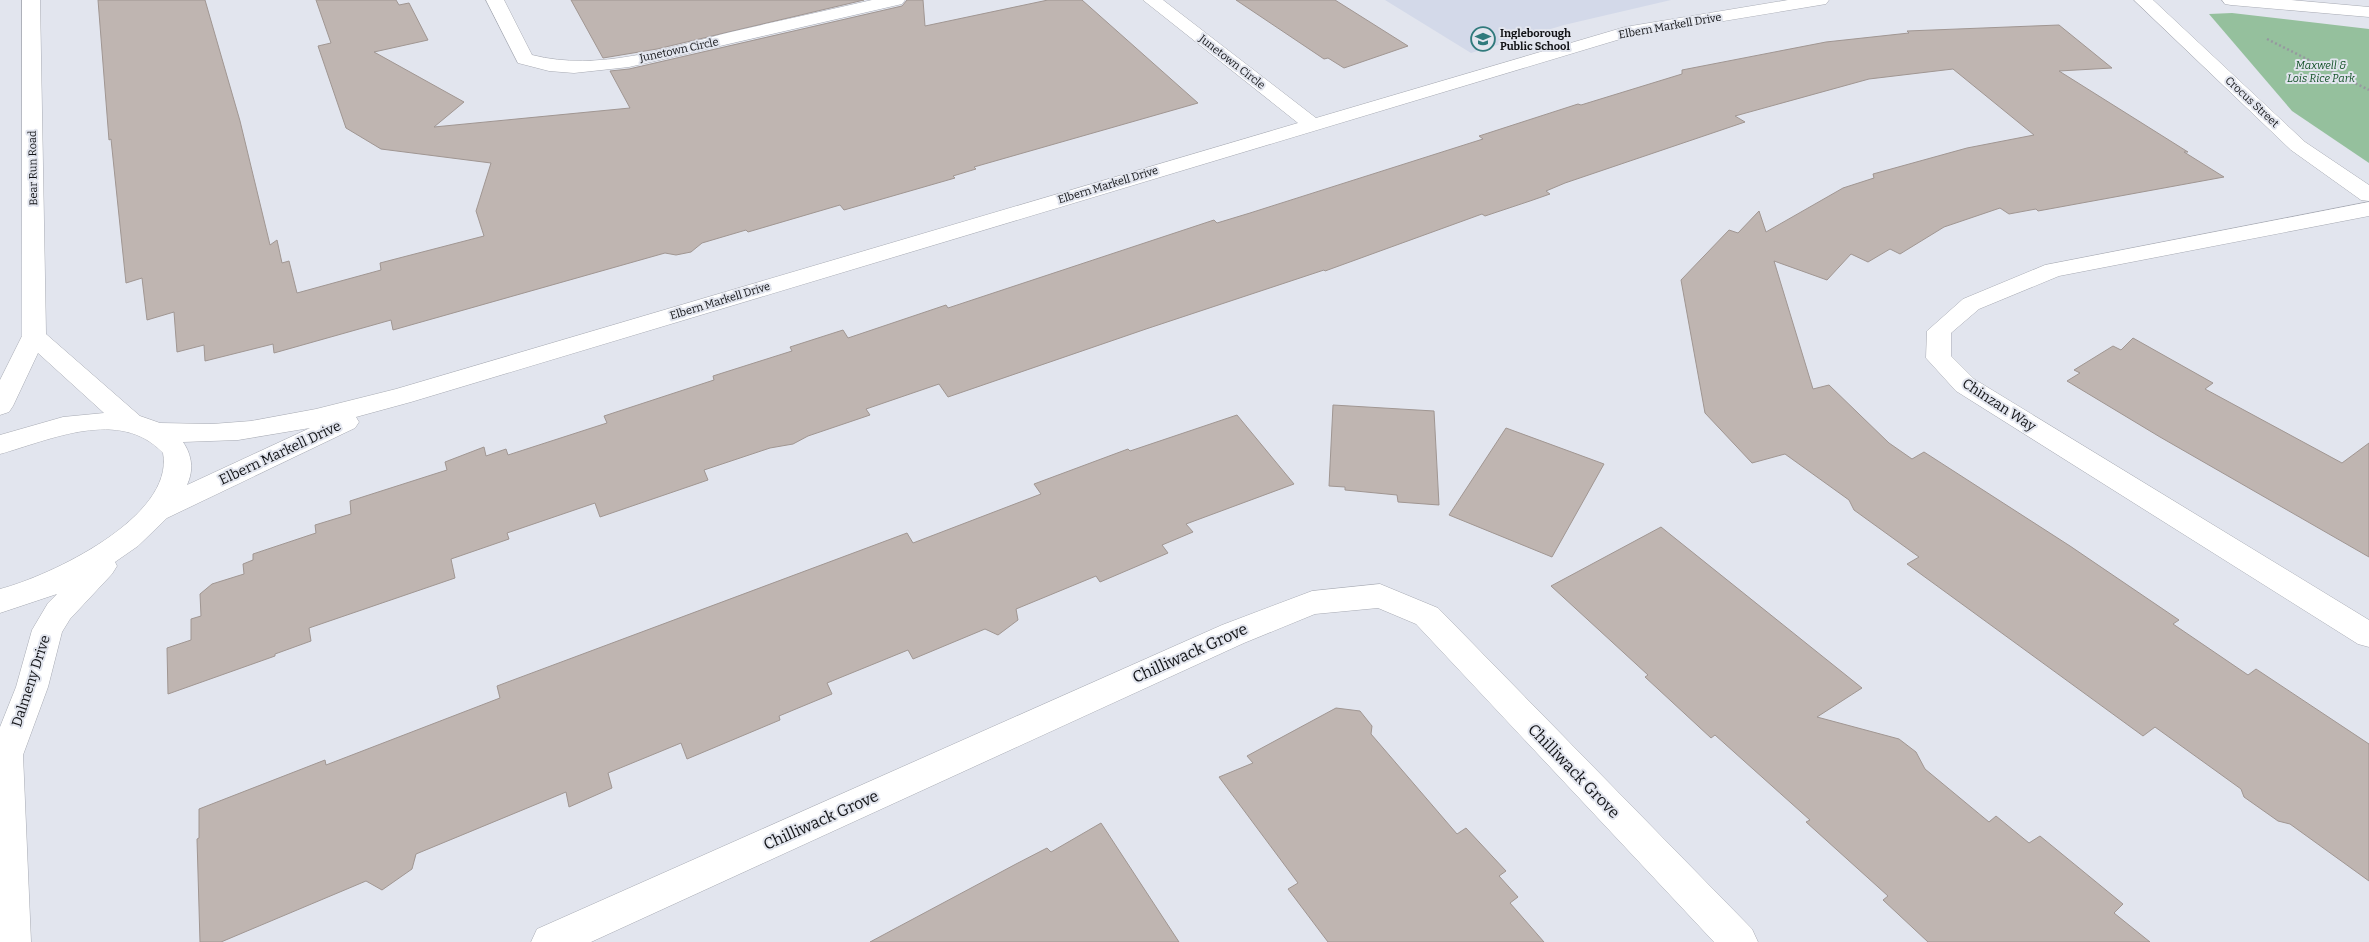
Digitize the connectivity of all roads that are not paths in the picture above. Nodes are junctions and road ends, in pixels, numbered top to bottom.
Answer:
1 (31, 0) edge
2 (495, 0) edge
3 (896, 0) edge
4 (1152, 0) edge
5 (1820, 0) edge
6 (2143, 0) edge
7 (2231, 0) edge
8 (2369, 12) edge
9 (1312, 124) junction
10 (2369, 195) edge
11 (2369, 209) edge
12 (34, 336) junction
13 (402, 396) junction
14 (0, 406) edge
15 (130, 422) junction
16 (160, 432) junction
17 (0, 445) edge
18 (159, 510) junction
19 (123, 543) junction
20 (0, 600) edge
21 (2369, 635) edge
22 (3, 751) edge
23 (12, 942) edge
24 (550, 942) edge
25 (1738, 942) edge

1 - 12 street, Bear Run Road
2 - 3 street, Junetown Circle
4 - 9 street, Junetown Circle
5 - 9 street, Elbern Markell Drive
6 - 10 street, Crocus Street
7 - 8 street
9 - 13 street, Elbern Markell Drive
11 - 21 street, Chinzan Way
12 - 14 street, Bear Run Road
12 - 15 street
13 - 16 street, Elbern Markell Drive
13 - 18 street, Elbern Markell Drive
15 - 16 street, Elbern Markell Drive
15 - 17 street
16 - 18 street
18 - 19 street
19 - 20 street
19 - 22 street, Dalmeny Drive
22 - 23 street, Dalmeny Drive
24 - 25 street, Chilliwack Grove

